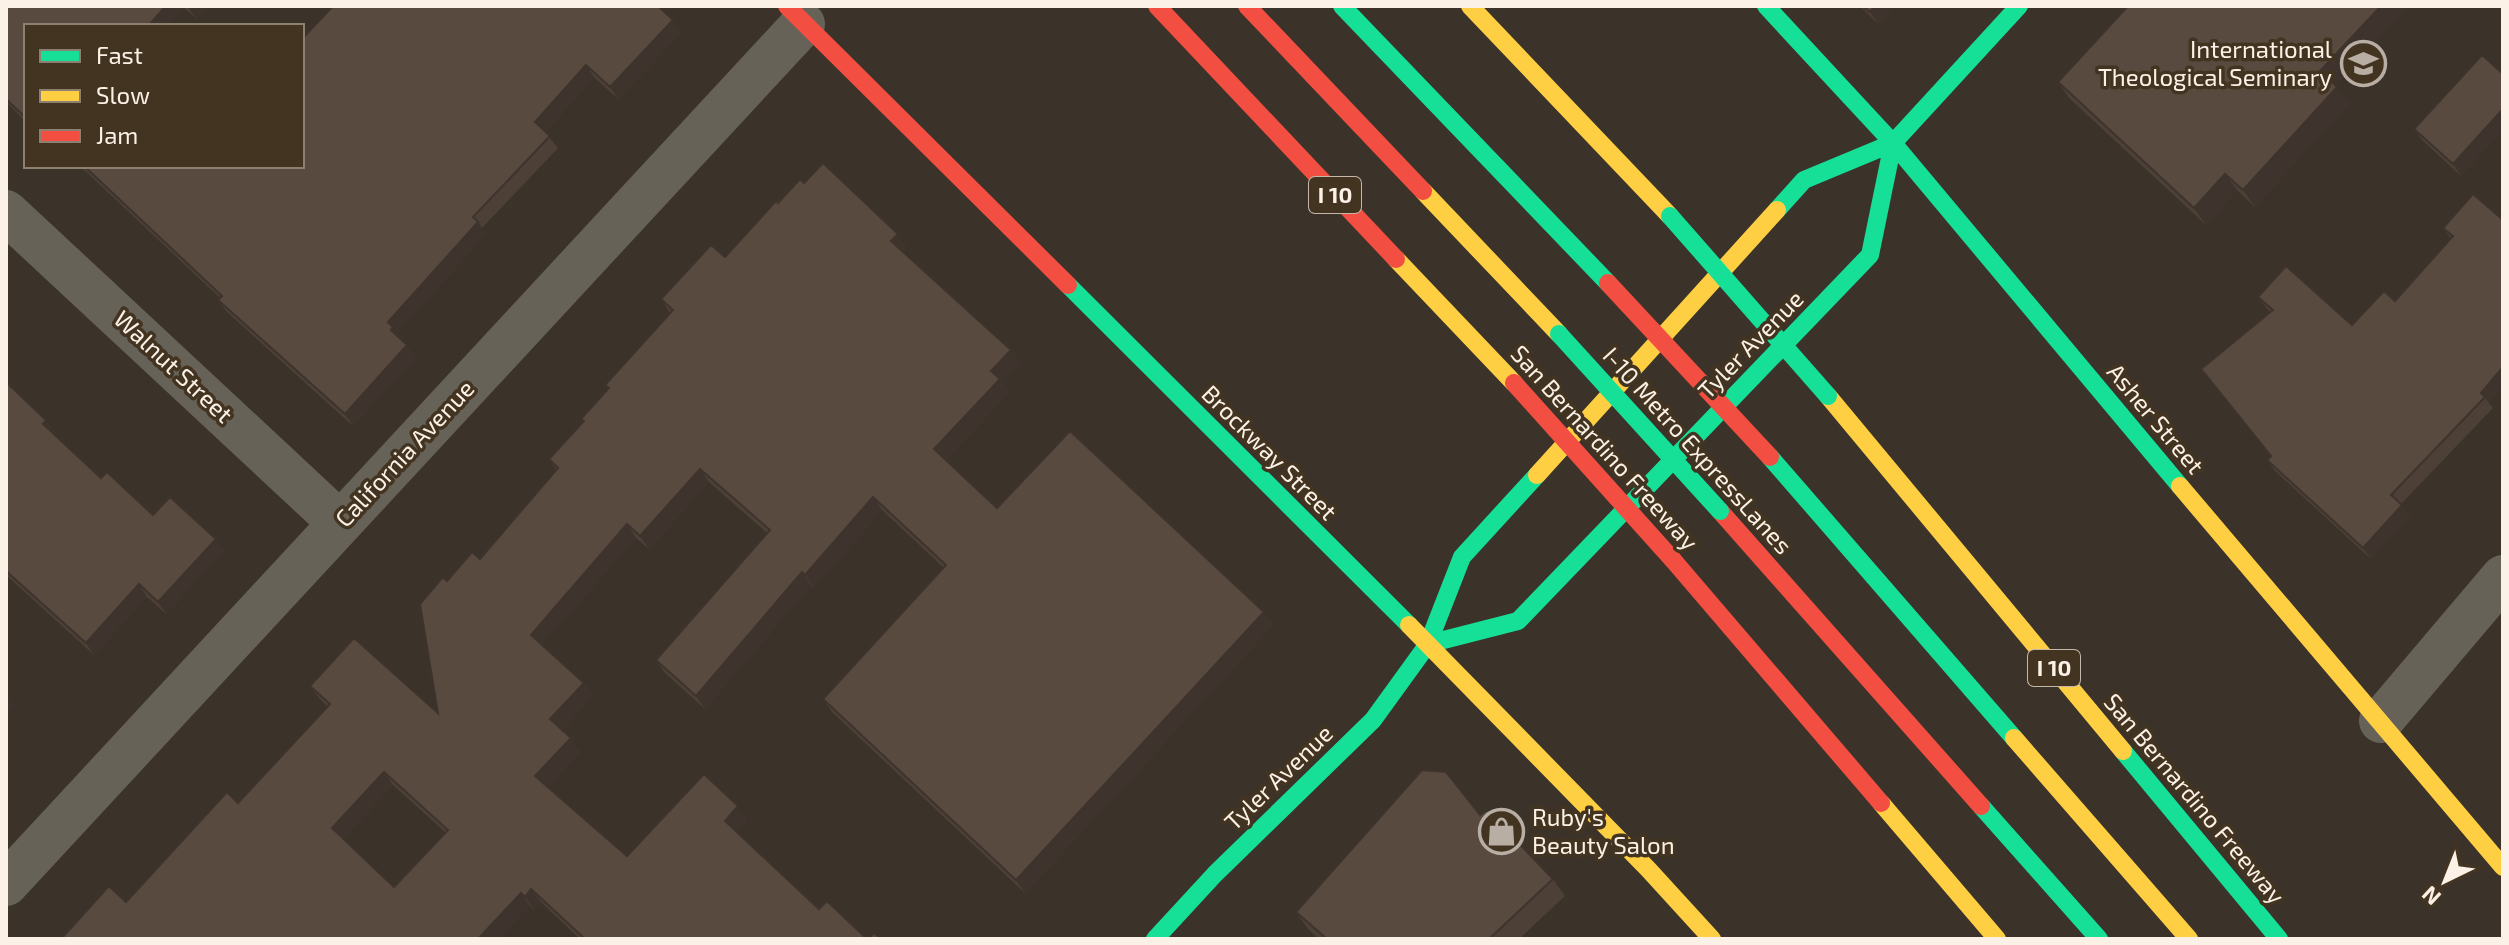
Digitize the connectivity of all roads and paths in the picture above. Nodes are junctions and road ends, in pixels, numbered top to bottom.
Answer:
1 (1157, 6) edge
2 (1247, 6) edge
3 (1342, 6) edge
4 (1470, 6) edge
5 (1497, 6) edge
6 (1766, 6) edge
7 (2019, 6) edge
8 (795, 15) edge
9 (1532, 70) junction
10 (1893, 143) junction
11 (6, 212) edge
12 (340, 523) junction
13 (2503, 577) edge
14 (1428, 644) junction
15 (2381, 721) junction
16 (2503, 867) edge
17 (6, 884) edge
18 (1155, 939) edge
19 (1712, 939) edge
20 (1997, 939) edge
21 (2099, 939) edge
22 (2189, 939) edge
23 (2279, 939) edge

1 - 20 main road, San Bernardino Freeway / I 10, bridge
2 - 21 main road, I-10 Metro ExpressLanes, bridge
3 - 22 main road, I-10 Metro ExpressLanes, bridge
4 - 9 main road, San Bernardino Freeway / I 10
5 - 9 main road
6 - 10 main road, Asher Street
7 - 10 main road, Tyler Avenue
8 - 12 street, California Avenue
8 - 14 main road, Brockway Street
9 - 23 main road, San Bernardino Freeway / I 10, bridge
10 - 14 main road, Tyler Avenue
10 - 14 main road, Tyler Avenue
10 - 15 main road, Asher Street
11 - 12 street, Walnut Street
12 - 17 street, California Avenue
13 - 15 street
14 - 18 main road, Tyler Avenue
14 - 19 main road, Brockway Street
15 - 16 main road, Asher Street

